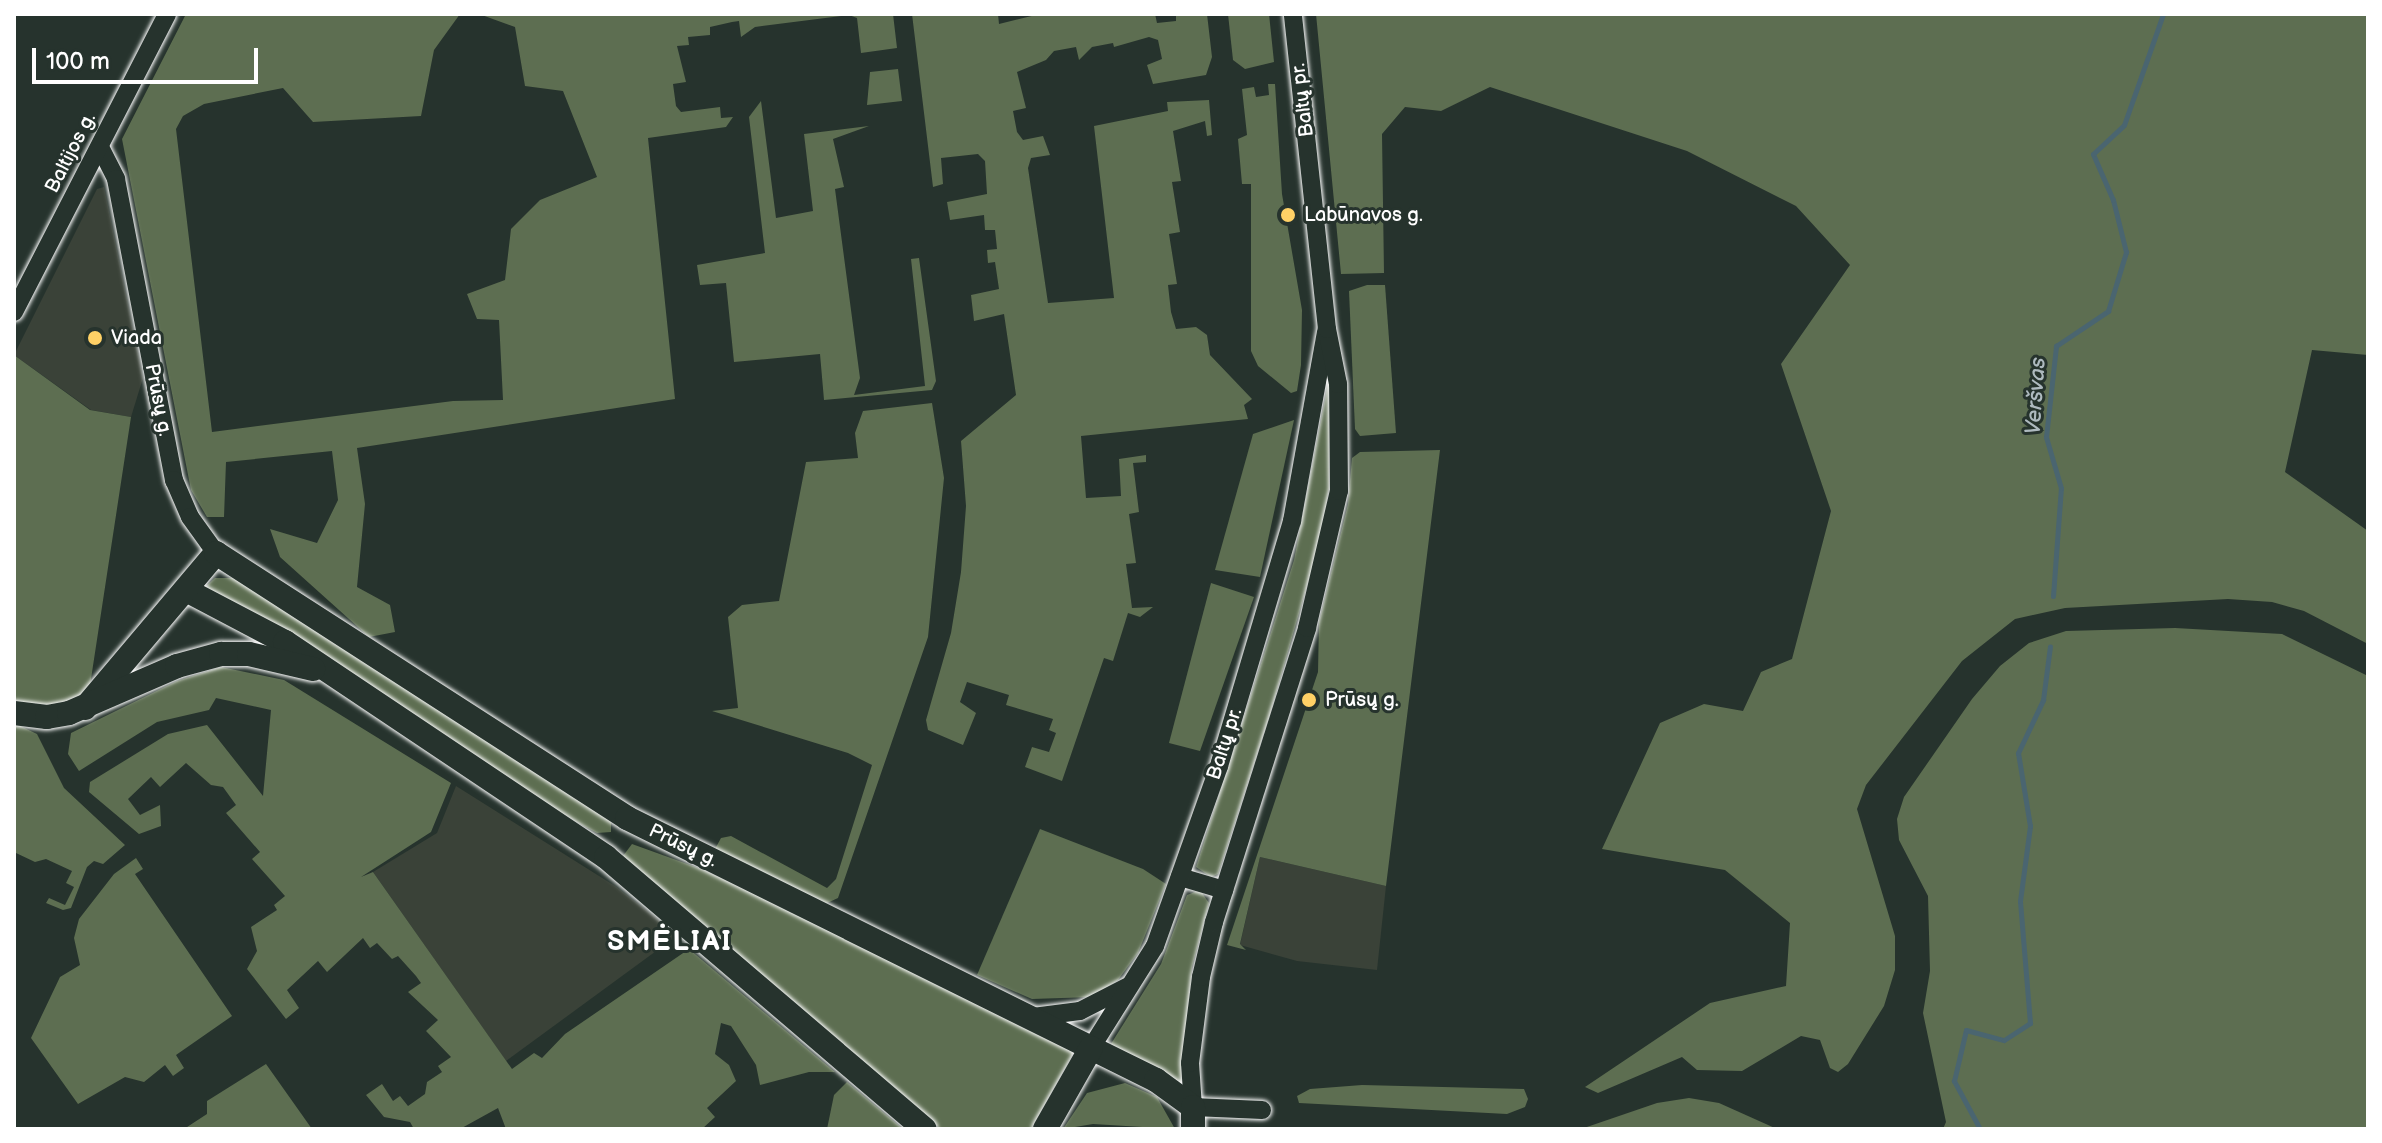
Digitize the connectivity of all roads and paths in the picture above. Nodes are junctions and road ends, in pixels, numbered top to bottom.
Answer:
1 (167, 14) edge
2 (1293, 14) edge
3 (100, 147) junction
4 (14, 312) edge
5 (1327, 329) junction
6 (216, 553) junction
7 (186, 590) junction
8 (330, 675) junction
9 (85, 708) junction
10 (14, 713) edge
11 (627, 818) junction
12 (606, 857) junction
13 (1180, 877) junction
14 (1224, 890) junction
15 (1136, 981) junction
16 (1033, 1017) junction
17 (1091, 1048) junction
18 (1125, 1066) junction
19 (1068, 1088) junction
20 (1262, 1110) dead end
21 (1193, 1118) edge
22 (925, 1129) edge
23 (1045, 1129) edge

1 - 3 street, Baltijos g.
2 - 5 street, Baltų pr.
3 - 4 street, Baltijos g.
3 - 6 street, Prūsų g.
5 - 13 street, Baltų pr.
5 - 14 street, Baltų pr.
6 - 7 main road
6 - 11 main road, Prūsų g.
7 - 8 main road
7 - 9 main road
8 - 9 main road
8 - 12 main road
9 - 10 main road
11 - 12 main road, Prūsų g.
11 - 16 main road, Prūsų g.
12 - 22 main road
13 - 14 street
13 - 15 street, Baltų pr.
14 - 21 street, Baltų pr.
15 - 16 street
15 - 17 street, Baltų pr.
16 - 17 main road, Prūsų g.
17 - 18 main road, Prūsų g.
17 - 19 main road, Baltų pr.
18 - 19 main road
18 - 21 main road, Prūsų g.
19 - 23 main road, Baltų pr.
20 - 21 street

